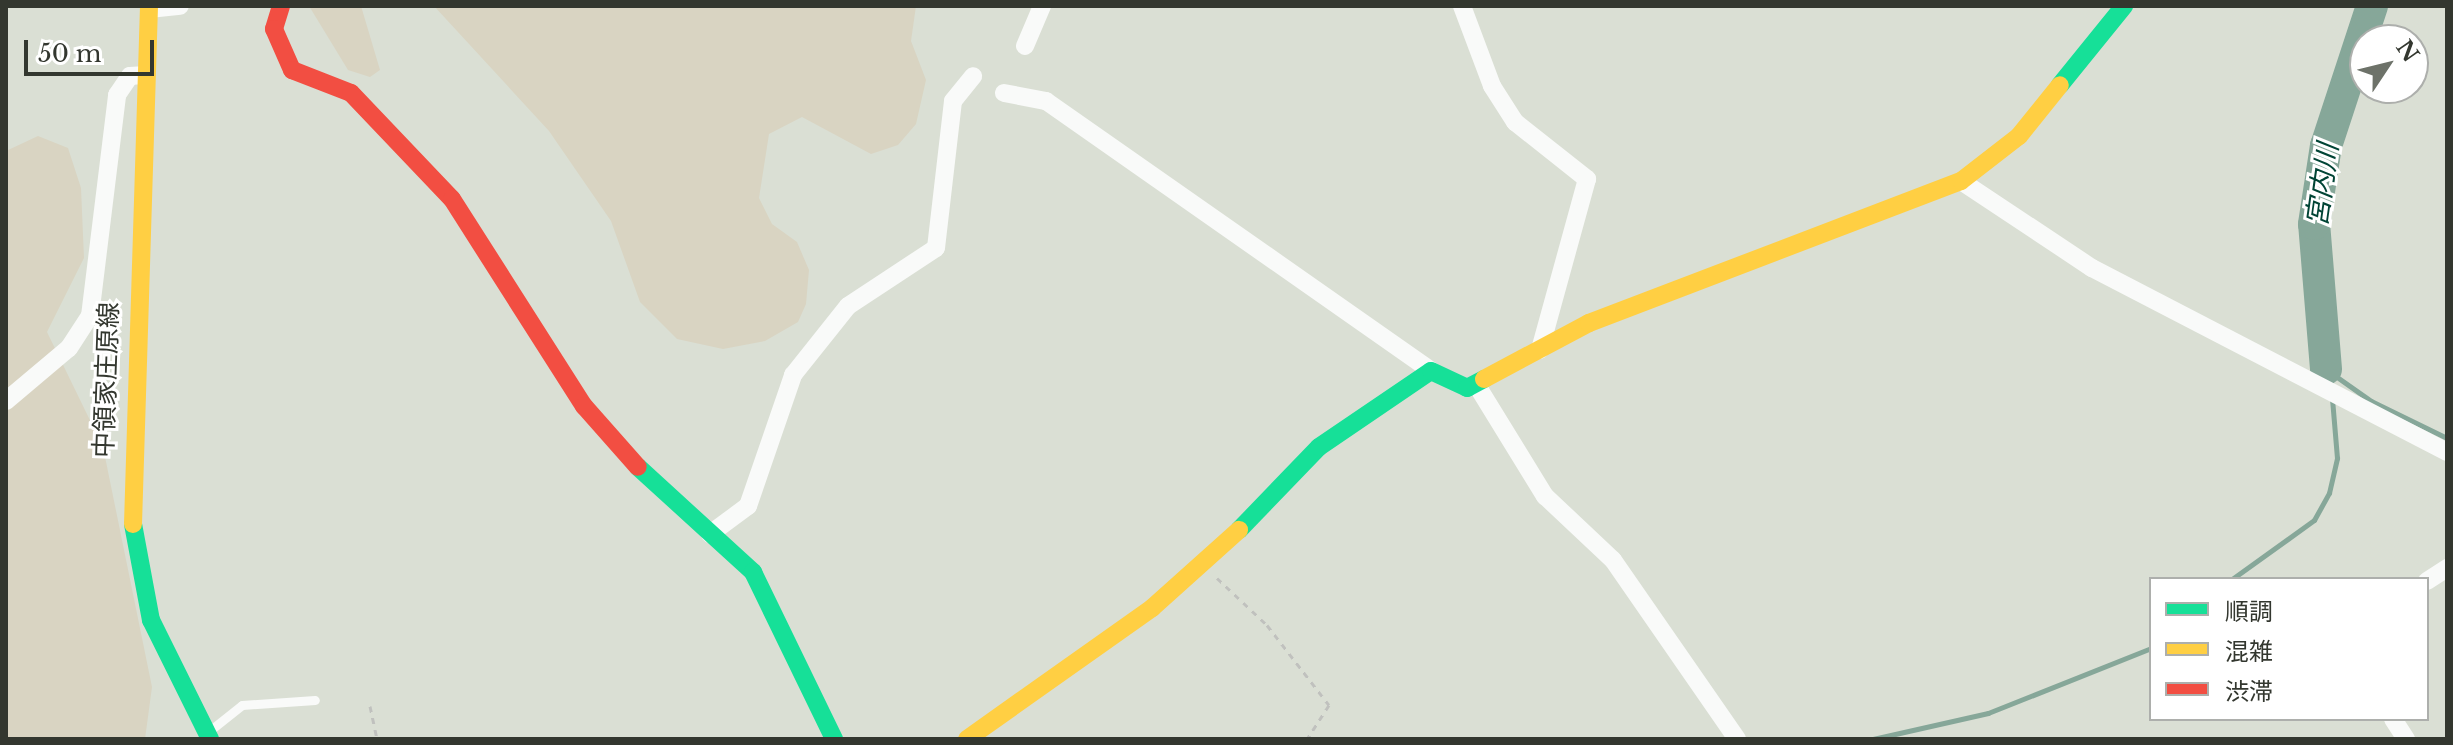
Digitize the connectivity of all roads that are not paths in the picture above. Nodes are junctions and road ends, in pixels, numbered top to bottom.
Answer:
1 (180, 6) edge
2 (281, 6) edge
3 (1042, 6) edge
4 (1462, 6) edge
5 (2124, 6) edge
6 (149, 7) edge
7 (1025, 46) dead end
8 (146, 75) junction
9 (973, 76) dead end
10 (1004, 93) dead end
11 (1961, 181) junction
12 (1540, 350) junction
13 (1431, 371) junction
14 (1476, 384) junction
15 (6, 401) edge
16 (2447, 452) edge
17 (710, 534) junction
18 (2447, 568) edge
19 (2429, 580) edge
20 (315, 700) dead end
21 (2394, 721) edge
22 (212, 737) edge
23 (834, 739) edge
24 (967, 739) edge
25 (1737, 739) edge
26 (2406, 739) edge

1 - 6 street
2 - 17 street
3 - 7 street
4 - 12 street
5 - 11 street
6 - 8 street, 中領家庄原線
8 - 15 street
8 - 22 street, 中領家庄原線
9 - 17 street
10 - 13 street
11 - 12 street
11 - 16 street
12 - 14 street
13 - 14 street
13 - 24 street
14 - 25 street
17 - 23 street
18 - 19 street
20 - 22 lane
21 - 26 street

